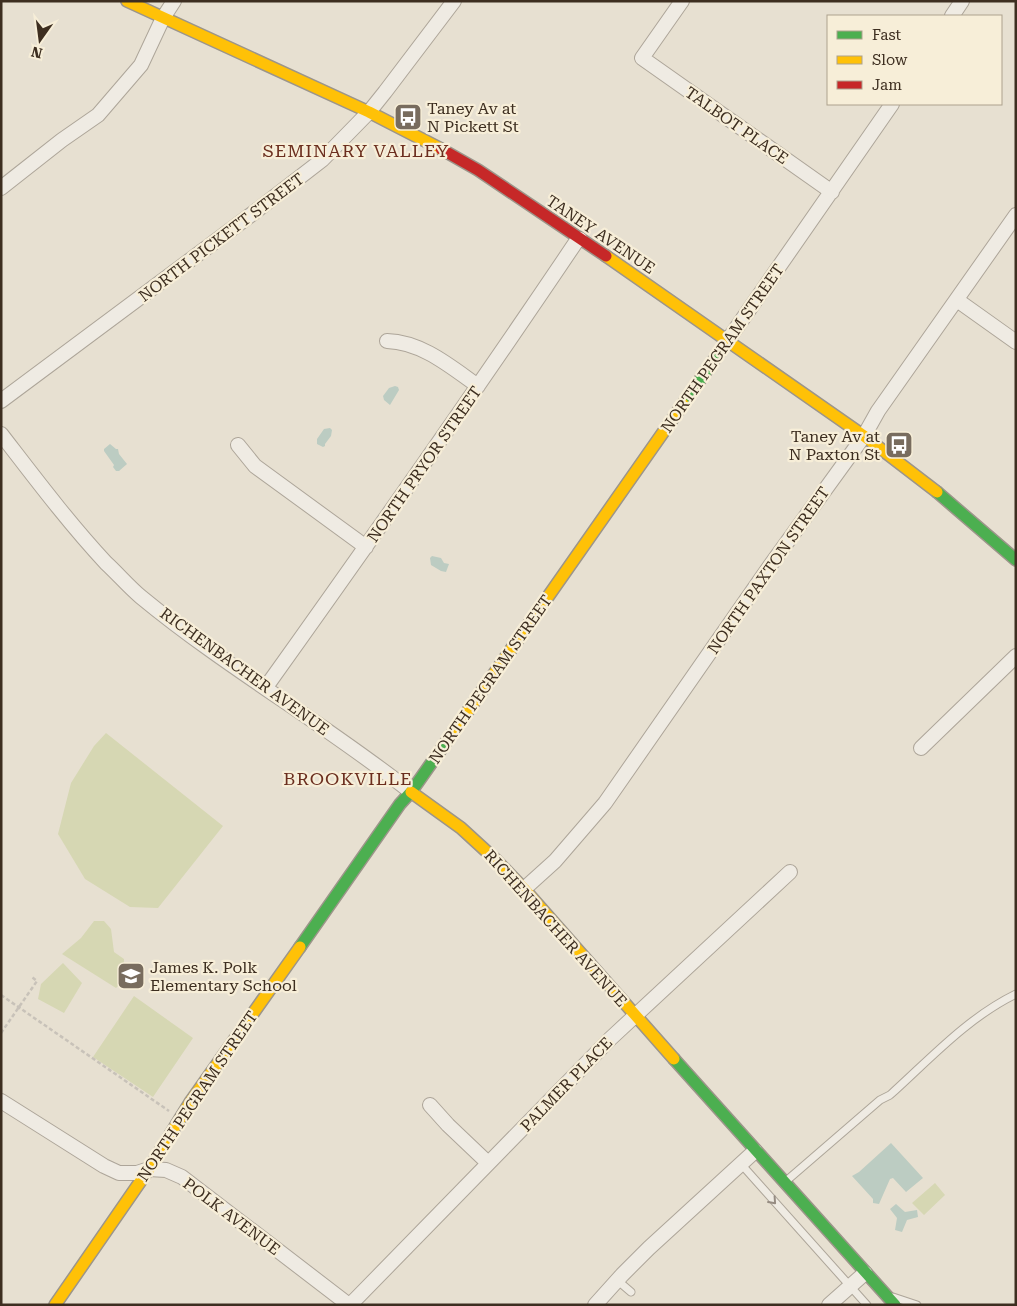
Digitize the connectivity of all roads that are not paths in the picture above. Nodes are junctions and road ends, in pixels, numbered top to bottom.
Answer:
1 (127, 1) edge
2 (174, 1) edge
3 (454, 1) edge
4 (682, 1) edge
5 (962, 1) edge
6 (953, 15) edge
7 (163, 18) junction
8 (891, 105) edge
9 (369, 112) junction
10 (1, 188) edge
11 (832, 192) junction
12 (1016, 215) edge
13 (580, 238) junction
14 (957, 300) junction
15 (728, 340) junction
16 (387, 341) dead end
17 (1016, 342) edge
18 (478, 386) junction
19 (1, 401) edge
20 (1, 434) edge
21 (864, 436) junction
22 (238, 444) dead end
23 (366, 546) junction
24 (1016, 560) edge
25 (1016, 656) edge
26 (266, 687) junction
27 (922, 748) dead end
28 (412, 792) junction
29 (790, 872) dead end
30 (524, 889) junction
31 (1016, 994) edge
32 (635, 1015) junction
33 (1, 1100) edge
34 (430, 1105) dead end
35 (755, 1151) junction
36 (488, 1163) junction
37 (741, 1164) junction
38 (149, 1169) junction
39 (785, 1182) junction
40 (865, 1272) junction
41 (617, 1280) junction
42 (850, 1286) junction
43 (631, 1292) dead end
44 (886, 1295) junction
45 (55, 1305) edge
46 (350, 1305) edge
47 (595, 1305) edge
48 (829, 1305) edge
49 (867, 1305) edge
50 (896, 1305) edge
51 (917, 1305) edge

1 - 7 street, TANEY AVENUE
2 - 7 street
3 - 9 street, NORTH PICKETT STREET
4 - 11 street, TALBOT PLACE
5 - 6 street
7 - 9 street, TANEY AVENUE
7 - 10 street
8 - 11 street, NORTH PEGRAM STREET
9 - 13 street, TANEY AVENUE
9 - 19 street, NORTH PICKETT STREET
11 - 15 street, NORTH PEGRAM STREET
12 - 14 street, NORTH PAXTON STREET
13 - 15 street, TANEY AVENUE
13 - 18 street, NORTH PRYOR STREET
14 - 17 street
14 - 21 street, NORTH PAXTON STREET
15 - 21 street, TANEY AVENUE
15 - 28 street, NORTH PEGRAM STREET
16 - 18 street
18 - 23 street, NORTH PRYOR STREET
20 - 26 street, RICHENBACHER AVENUE
21 - 24 street, TANEY AVENUE
21 - 30 street, NORTH PAXTON STREET
22 - 23 street
23 - 26 street, NORTH PRYOR STREET
25 - 27 street
26 - 28 street, RICHENBACHER AVENUE
28 - 30 street, RICHENBACHER AVENUE
28 - 38 street, NORTH PEGRAM STREET
29 - 32 street, PALMER PLACE
30 - 32 street, RICHENBACHER AVENUE
31 - 39 lane
32 - 35 street, RICHENBACHER AVENUE
32 - 36 street, PALMER PLACE
33 - 38 street, POLK AVENUE
34 - 36 street
35 - 37 street
35 - 39 street, RICHENBACHER AVENUE
36 - 46 street, PALMER PLACE
37 - 41 street
37 -> 42 lane
38 - 45 street, NORTH PEGRAM STREET
38 - 46 street, POLK AVENUE
39 - 40 street, RICHENBACHER AVENUE
40 - 42 street
40 - 44 street, RICHENBACHER AVENUE
41 - 43 lane
41 - 47 street
42 - 48 street
42 - 49 lane
44 - 50 street, RICHENBACHER AVENUE
44 - 51 lane

